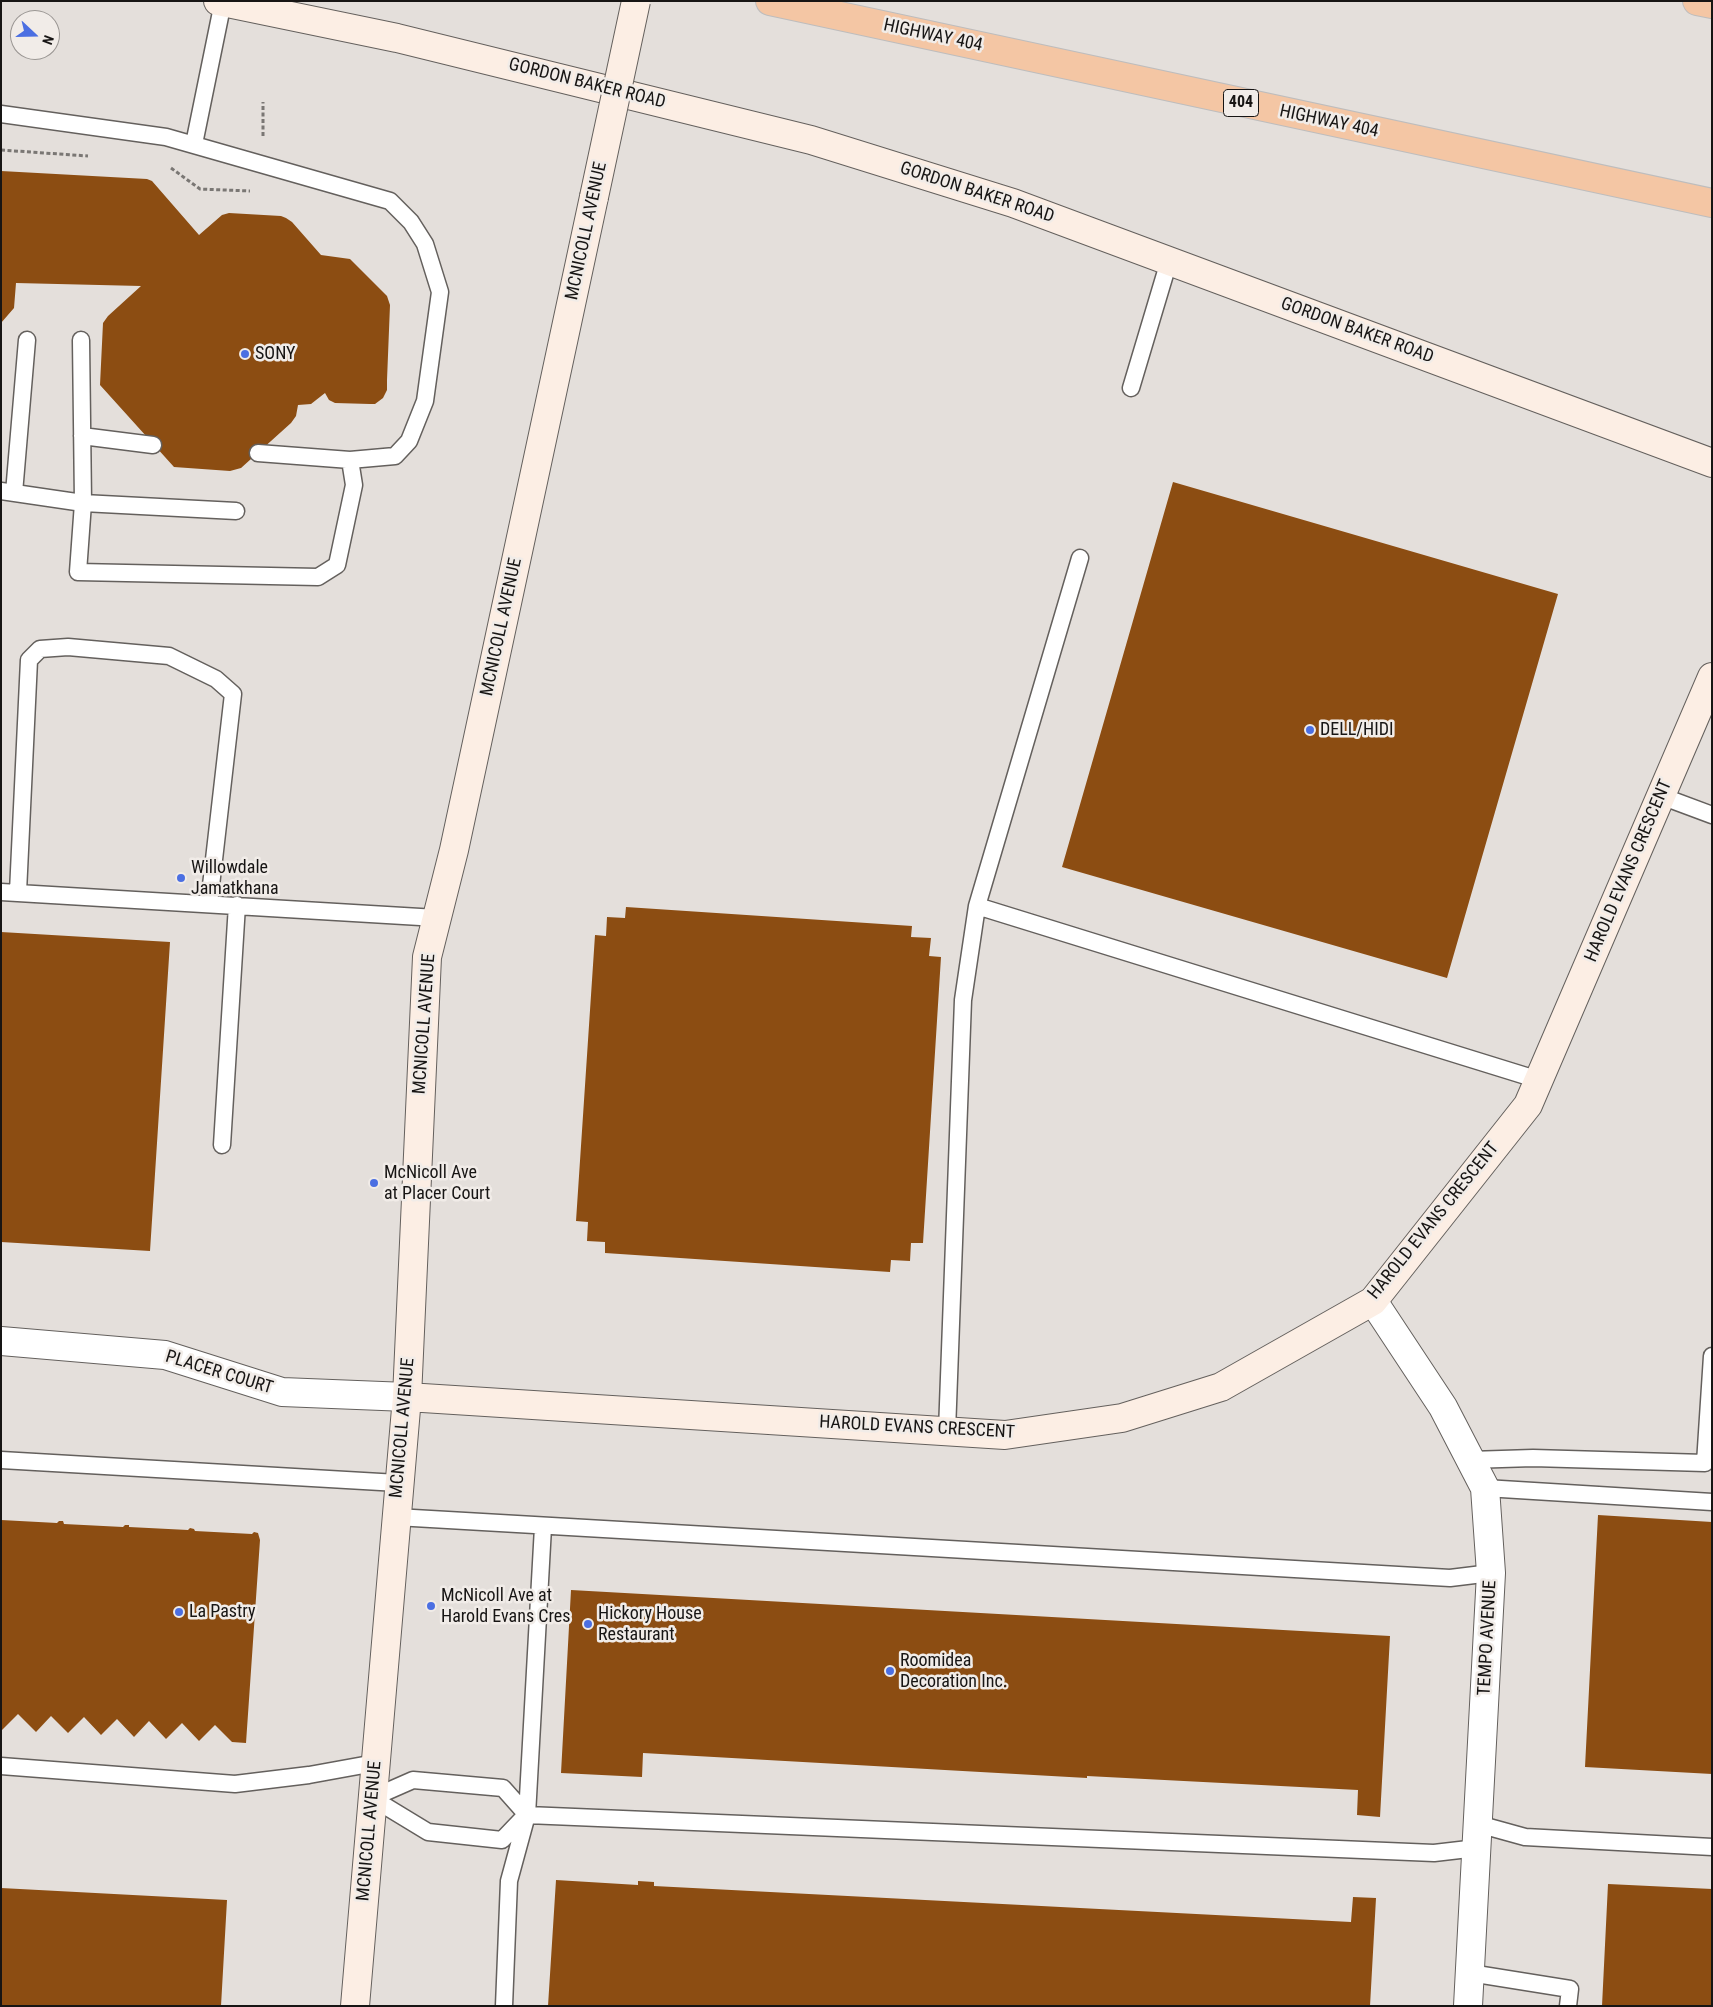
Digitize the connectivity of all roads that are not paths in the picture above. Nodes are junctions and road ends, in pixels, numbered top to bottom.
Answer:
1 (636, 1) edge
2 (770, 1) edge
3 (1697, 1) edge
4 (220, 2) edge
5 (1712, 4) edge
6 (1, 114) edge
7 (194, 144) junction
8 (1712, 202) edge
9 (1169, 260) junction
10 (26, 340) dead end
11 (81, 340) dead end
12 (1131, 388) dead end
13 (82, 436) junction
14 (153, 445) dead end
15 (258, 453) dead end
16 (350, 460) junction
17 (1712, 463) edge
18 (8, 492) edge
19 (83, 503) junction
20 (236, 511) dead end
21 (1080, 558) dead end
22 (1712, 677) edge
23 (1660, 796) junction
24 (1712, 816) edge
25 (1, 892) edge
26 (18, 892) junction
27 (209, 903) junction
28 (237, 905) junction
29 (977, 906) junction
30 (437, 918) junction
31 (1539, 1080) junction
32 (222, 1145) dead end
33 (1373, 1301) junction
34 (1, 1341) edge
35 (1712, 1356) edge
36 (407, 1397) junction
37 (947, 1431) junction
38 (1, 1460) edge
39 (1470, 1460) junction
40 (1708, 1464) edge
41 (398, 1483) junction
42 (1485, 1488) junction
43 (1712, 1502) edge
44 (396, 1517) junction
45 (543, 1526) junction
46 (1491, 1573) junction
47 (375, 1763) junction
48 (1, 1766) edge
49 (372, 1798) junction
50 (527, 1814) junction
51 (1477, 1836) junction
52 (1712, 1847) edge
53 (1470, 1973) junction
54 (355, 2006) edge
55 (504, 2006) edge
56 (1468, 2006) edge
57 (1568, 2006) edge

1 - 30 street, MCNICOLL AVENUE, bridge
2 - 8 highway, HIGHWAY 404 / 404
3 - 5 highway
4 - 7 lane
4 - 9 street, GORDON BAKER ROAD
6 - 7 lane
7 - 16 lane
9 - 12 lane
9 - 17 street, GORDON BAKER ROAD
10 - 18 lane
11 - 13 lane
13 - 14 lane
13 - 19 lane
15 - 16 lane
16 - 19 lane
18 - 19 lane
19 - 20 lane
21 - 29 lane
22 - 23 street, HAROLD EVANS CRESCENT
23 - 24 lane
23 - 31 street, HAROLD EVANS CRESCENT
25 - 26 lane
26 - 27 lane
26 - 27 lane
27 - 28 lane
28 - 30 lane
28 - 32 lane
29 - 31 lane
29 - 37 lane
30 - 36 street, MCNICOLL AVENUE
31 - 33 street, HAROLD EVANS CRESCENT
33 - 37 street, HAROLD EVANS CRESCENT
33 - 39 street, TEMPO AVENUE
34 - 36 street, PLACER COURT
35 - 40 lane
36 - 37 street, HAROLD EVANS CRESCENT
36 - 41 street, MCNICOLL AVENUE
38 - 41 lane
39 - 40 lane
39 - 42 street, TEMPO AVENUE
41 - 44 street, MCNICOLL AVENUE
42 - 43 lane
42 - 46 street, TEMPO AVENUE
44 - 45 lane
44 - 47 street, MCNICOLL AVENUE
45 - 46 lane
45 - 50 lane
46 - 51 street, TEMPO AVENUE
47 - 48 lane
47 - 49 street, MCNICOLL AVENUE
49 - 50 lane
49 - 50 lane
49 - 54 street, MCNICOLL AVENUE
50 - 51 lane
50 - 55 lane
51 - 52 lane
51 - 53 street, TEMPO AVENUE
53 - 56 street, TEMPO AVENUE
53 - 57 lane

